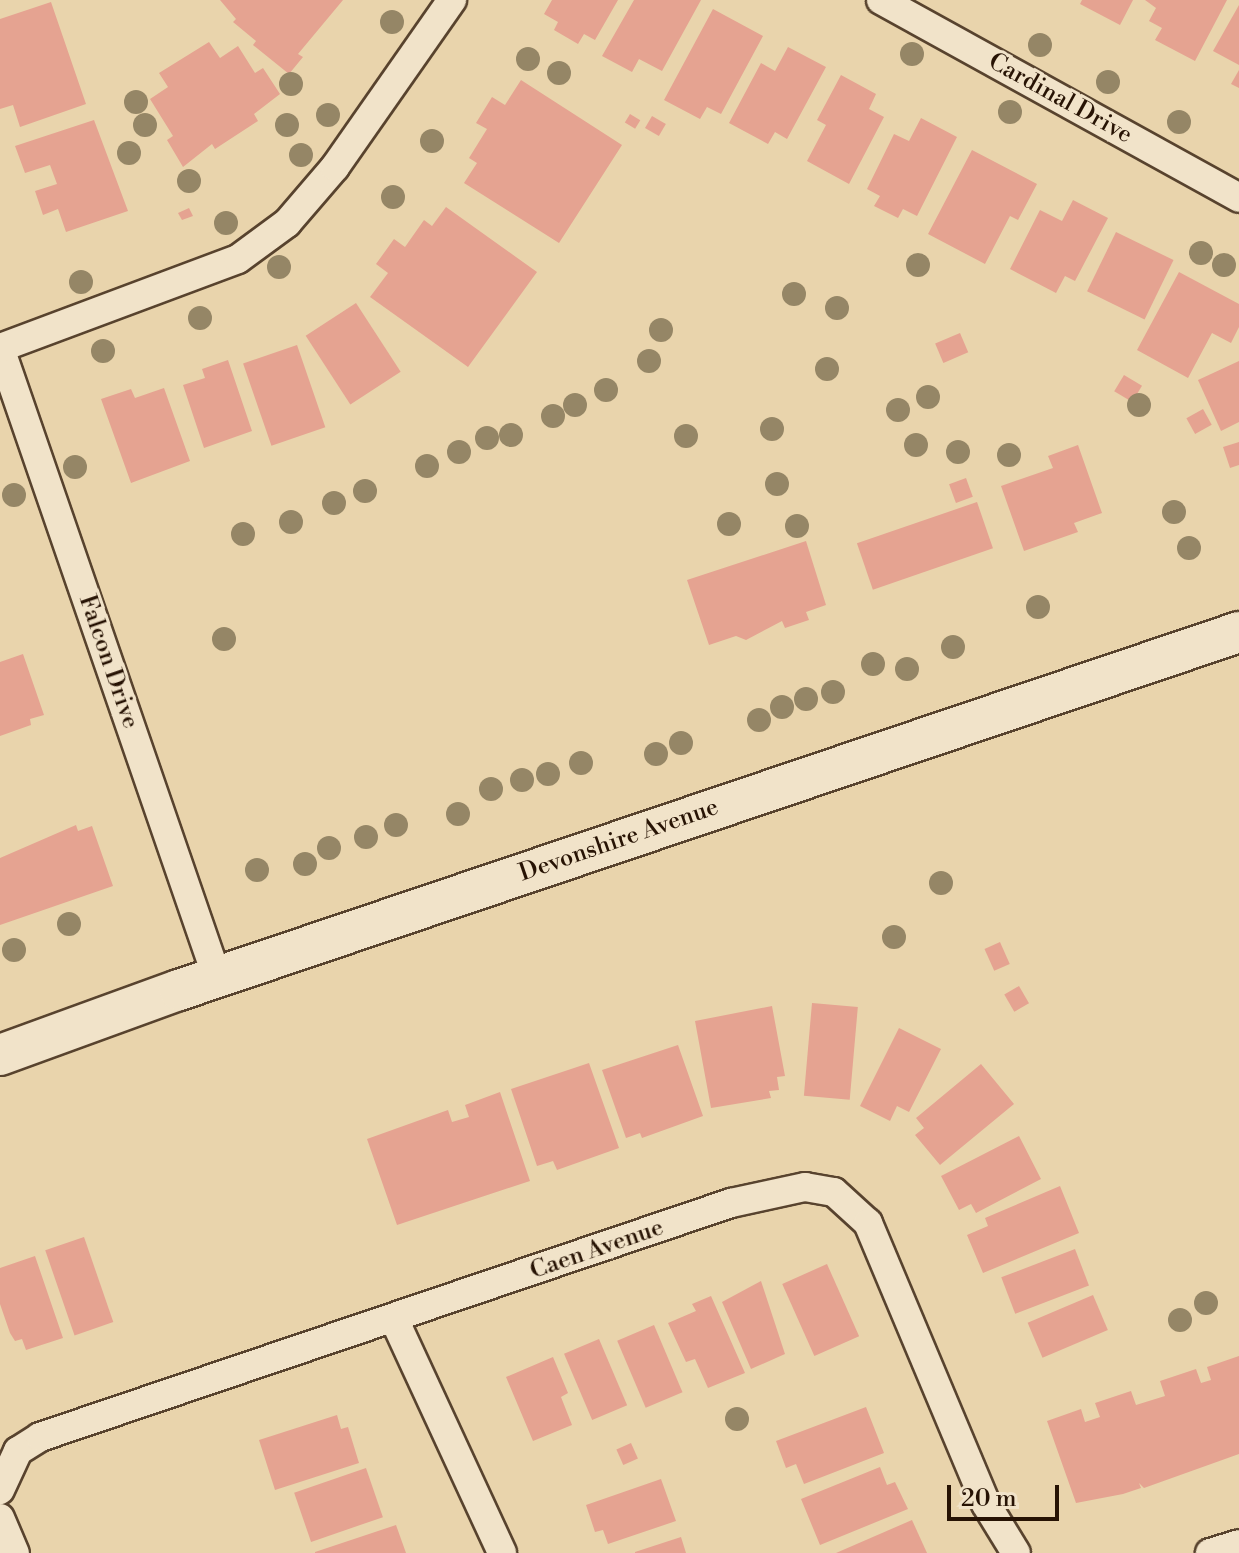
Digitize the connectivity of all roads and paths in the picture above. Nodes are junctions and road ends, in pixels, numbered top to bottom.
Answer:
1 (452, 0) edge
2 (881, 0) edge
3 (1239, 198) edge
4 (0, 348) edge
5 (1239, 632) edge
6 (217, 977) junction
7 (0, 1055) edge
8 (395, 1321) junction
9 (0, 1490) edge
10 (0, 1518) edge
11 (1239, 1544) edge
12 (15, 1553) edge
13 (502, 1553) edge
14 (1016, 1553) edge
15 (1210, 1553) edge

1 - 4 street
2 - 3 street, Cardinal Drive
4 - 6 street, Falcon Drive
5 - 6 main road, Devonshire Avenue
6 - 7 main road, Devonshire Avenue
8 - 9 street, Caen Avenue
8 - 13 street
8 - 14 street, Caen Avenue
10 - 12 street
11 - 15 street

